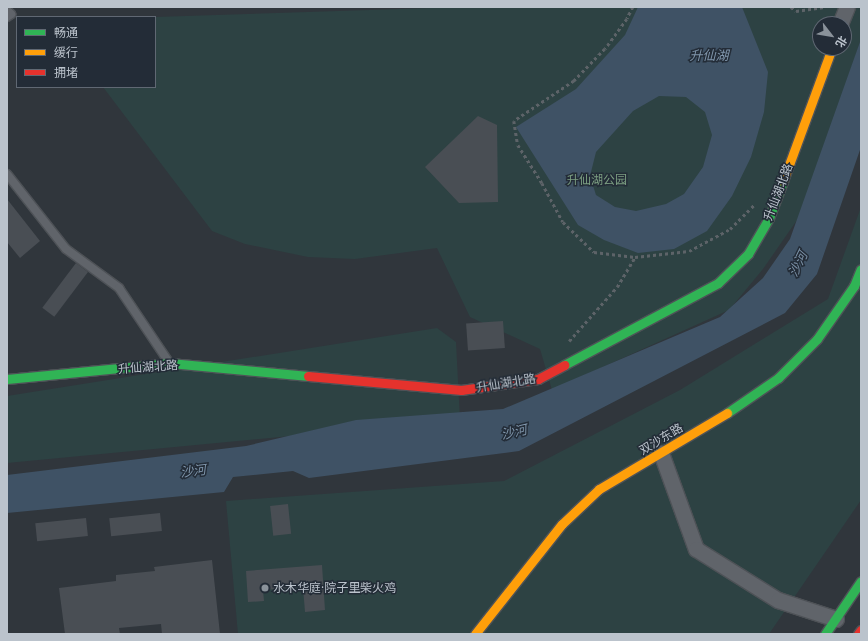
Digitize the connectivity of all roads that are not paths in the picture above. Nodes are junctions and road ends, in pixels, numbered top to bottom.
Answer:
1 (7, 10) edge
2 (7, 17) edge
3 (829, 56) edge
4 (7, 174) edge
5 (861, 269) edge
6 (170, 363) junction
7 (7, 379) edge
8 (661, 452) junction
9 (861, 581) edge
10 (836, 619) junction
11 (861, 630) edge
12 (475, 634) edge
13 (825, 634) edge
14 (858, 634) edge

1 - 2 lane
3 - 6 street, 升仙湖北路
4 - 6 lane
5 - 8 street, 双沙东路
6 - 7 street, 升仙湖北路
8 - 10 street
8 - 12 street, 双沙东路
9 - 10 street
10 - 13 street
11 - 14 street

